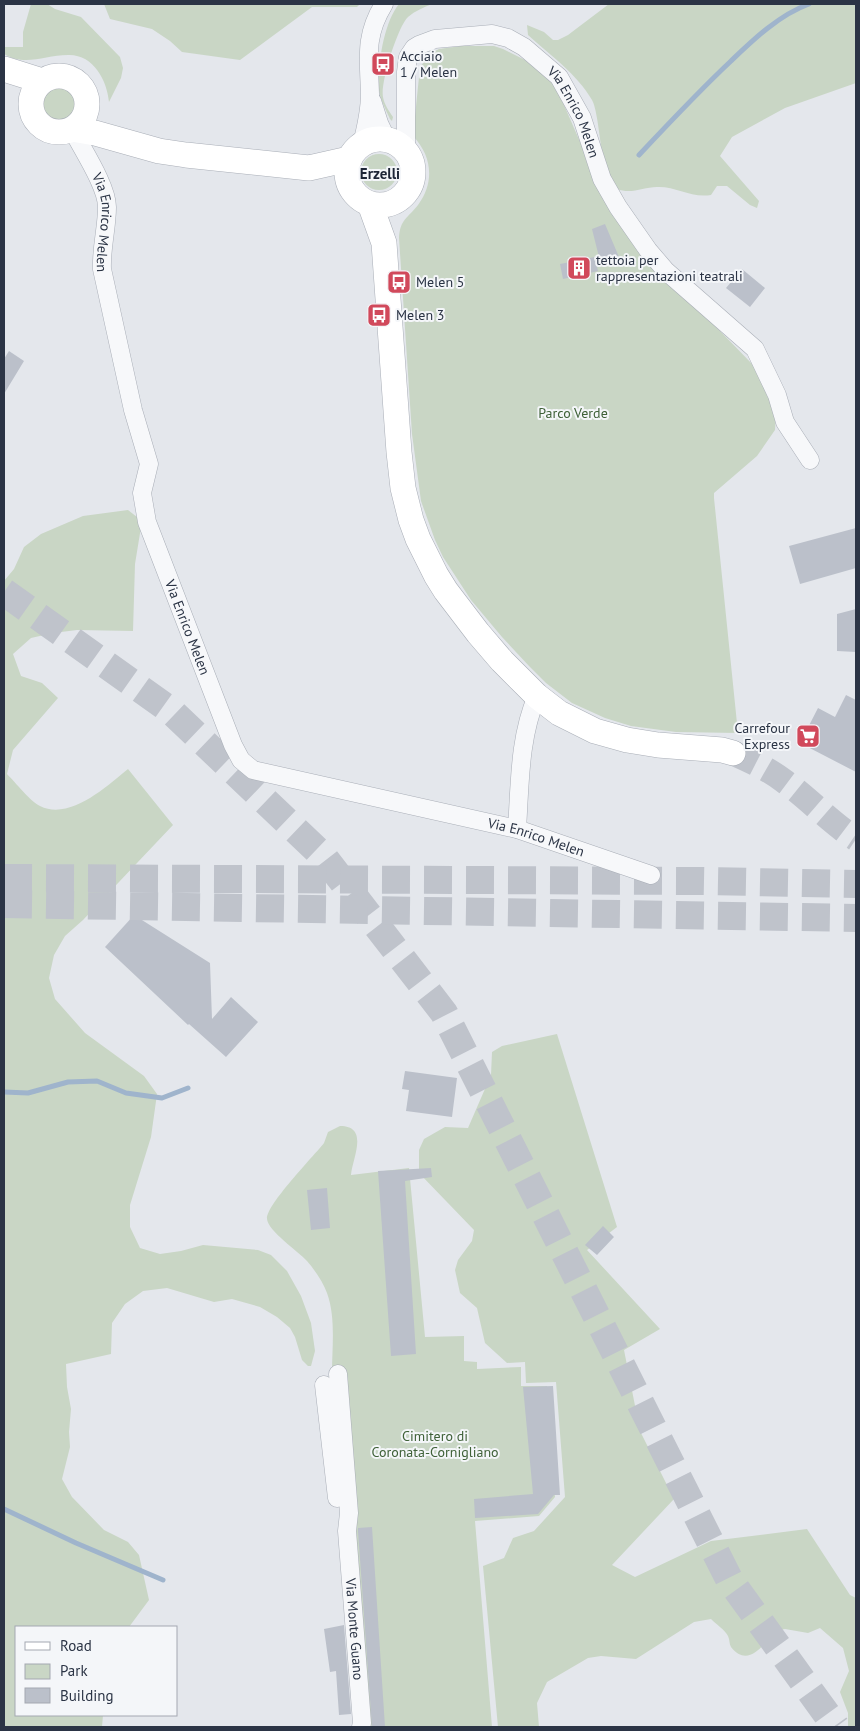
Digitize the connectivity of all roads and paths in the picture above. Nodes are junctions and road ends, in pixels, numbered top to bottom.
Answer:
1 (384, 4) edge
2 (4, 69) edge
3 (4, 79) edge
4 (42, 81) junction
5 (370, 95) junction
6 (31, 104) junction
7 (87, 107) junction
8 (72, 129) junction
9 (121, 140) junction
10 (397, 146) junction
11 (356, 152) junction
12 (309, 168) junction
13 (350, 186) junction
14 (401, 198) junction
15 (370, 204) junction
16 (384, 243) junction
17 (810, 460) dead end
18 (537, 696) junction
19 (733, 753) tunnel mouth
20 (517, 829) junction
21 (651, 875) dead end
22 (331, 1379) dead end
23 (361, 1727) edge

1 - 5 street
2 - 4 street
3 - 6 street
4 - 6 street
4 - 7 street
5 - 10 street
5 - 11 street
6 - 8 street
7 - 8 street
7 - 9 street
8 - 9 street
8 - 20 street, Via Enrico Melen
9 - 12 street
10 - 11 street
10 - 14 street
10 - 17 street, Via Enrico Melen
11 - 12 street
11 - 13 street
12 - 13 street
13 - 15 street
14 - 15 street
14 - 16 street
15 - 16 street
16 - 18 street
18 - 19 street
18 - 20 street
20 - 21 street, Via Enrico Melen
22 - 23 street, Via Monte Guano

